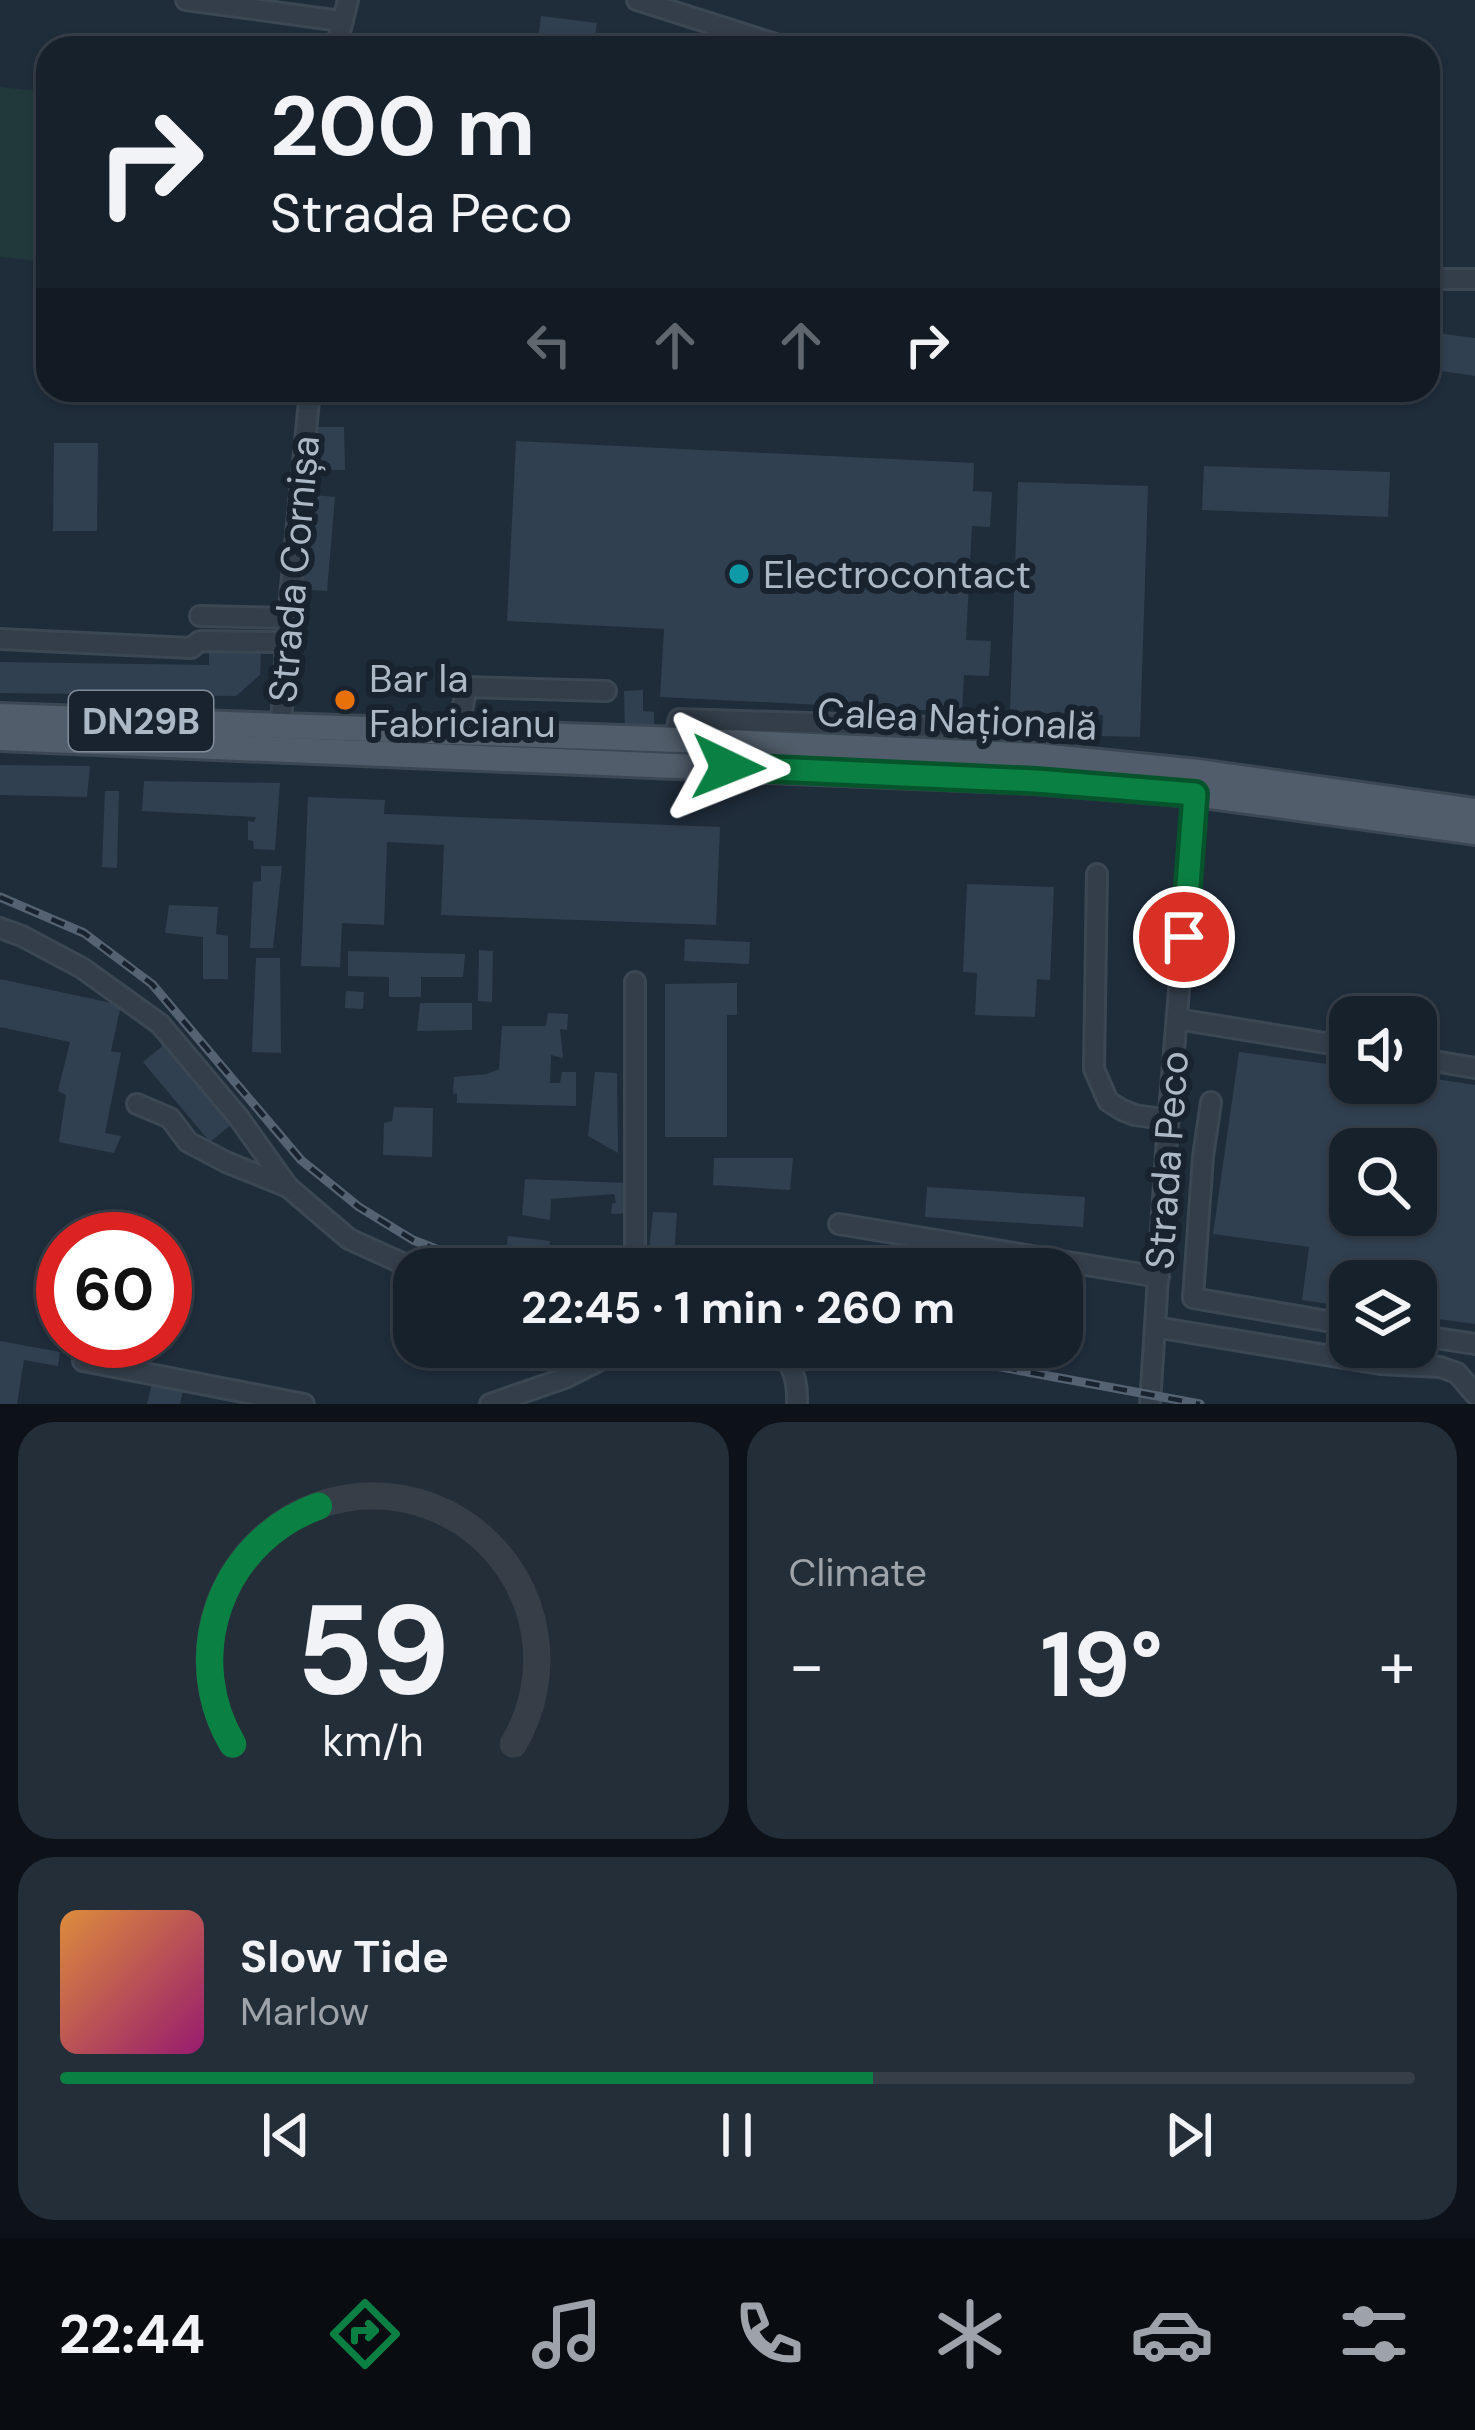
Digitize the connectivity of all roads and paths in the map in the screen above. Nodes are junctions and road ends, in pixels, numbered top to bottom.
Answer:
1 (186, 0) edge
2 (348, 0) edge
3 (637, 0) edge
4 (341, 21) junction
5 (338, 36) edge
6 (750, 36) edge
7 (1440, 278) edge
8 (1475, 279) edge
9 (309, 402) edge
10 (200, 616) dead end
11 (287, 618) junction
12 (0, 639) edge
13 (286, 642) junction
14 (606, 692) dead end
15 (0, 716) edge
16 (936, 728) dead end
17 (457, 734) junction
18 (0, 737) edge
19 (280, 737) junction
20 (680, 740) junction
21 (1197, 783) junction
22 (1475, 811) edge
23 (1475, 832) edge
24 (1097, 874) dead end
25 (0, 928) edge
26 (635, 982) dead end
27 (1177, 1019) junction
28 (1329, 1044) edge
29 (1437, 1062) edge
30 (1475, 1068) edge
31 (1211, 1102) dead end
32 (137, 1104) dead end
33 (1168, 1129) junction
34 (1203, 1157) junction
35 (288, 1187) junction
36 (839, 1224) dead end
37 (635, 1248) edge
38 (393, 1259) edge
39 (1158, 1285) junction
40 (1193, 1298) junction
41 (1329, 1321) edge
42 (1155, 1328) junction
43 (1437, 1338) edge
44 (1475, 1344) edge
45 (119, 1368) edge
46 (585, 1368) edge
47 (793, 1368) edge
48 (1475, 1394) edge
49 (304, 1404) edge
50 (490, 1404) edge
51 (797, 1404) edge
52 (1150, 1404) edge

1 - 4 street
2 - 4 street
3 - 6 street
4 - 5 street
7 - 8 street
9 - 11 street, Strada Cornișa
10 - 11 street
11 - 13 street, Strada Cornișa
12 - 13 street
13 - 19 street, Strada Cornișa
14 - 17 street
15 - 19 main road, Calea Națională / DN29B
16 - 20 street
17 - 19 main road, Calea Națională / DN29B
17 - 20 main road, Calea Națională / DN29B
18 - 19 main road, Calea Națională / DN29B
19 - 21 main road, Calea Națională / DN29B
20 - 21 main road, Calea Națională / DN29B
21 - 22 main road, Calea Națională / DN29B
21 - 23 main road, Calea Națională / DN29B
21 - 27 street, Strada Peco
24 - 33 street
25 - 35 street
26 - 37 street
27 - 28 street
27 - 33 street, Strada Peco
29 - 30 street
31 - 34 street
32 - 35 street
33 - 34 street
33 - 39 street, Strada Peco
34 - 40 street
35 - 38 street
36 - 39 street
39 - 40 street
39 - 42 street, Strada Peco
40 - 41 street
42 - 48 street
42 - 52 street, Strada Peco
43 - 44 street
45 - 49 street
46 - 50 street
47 - 51 street

